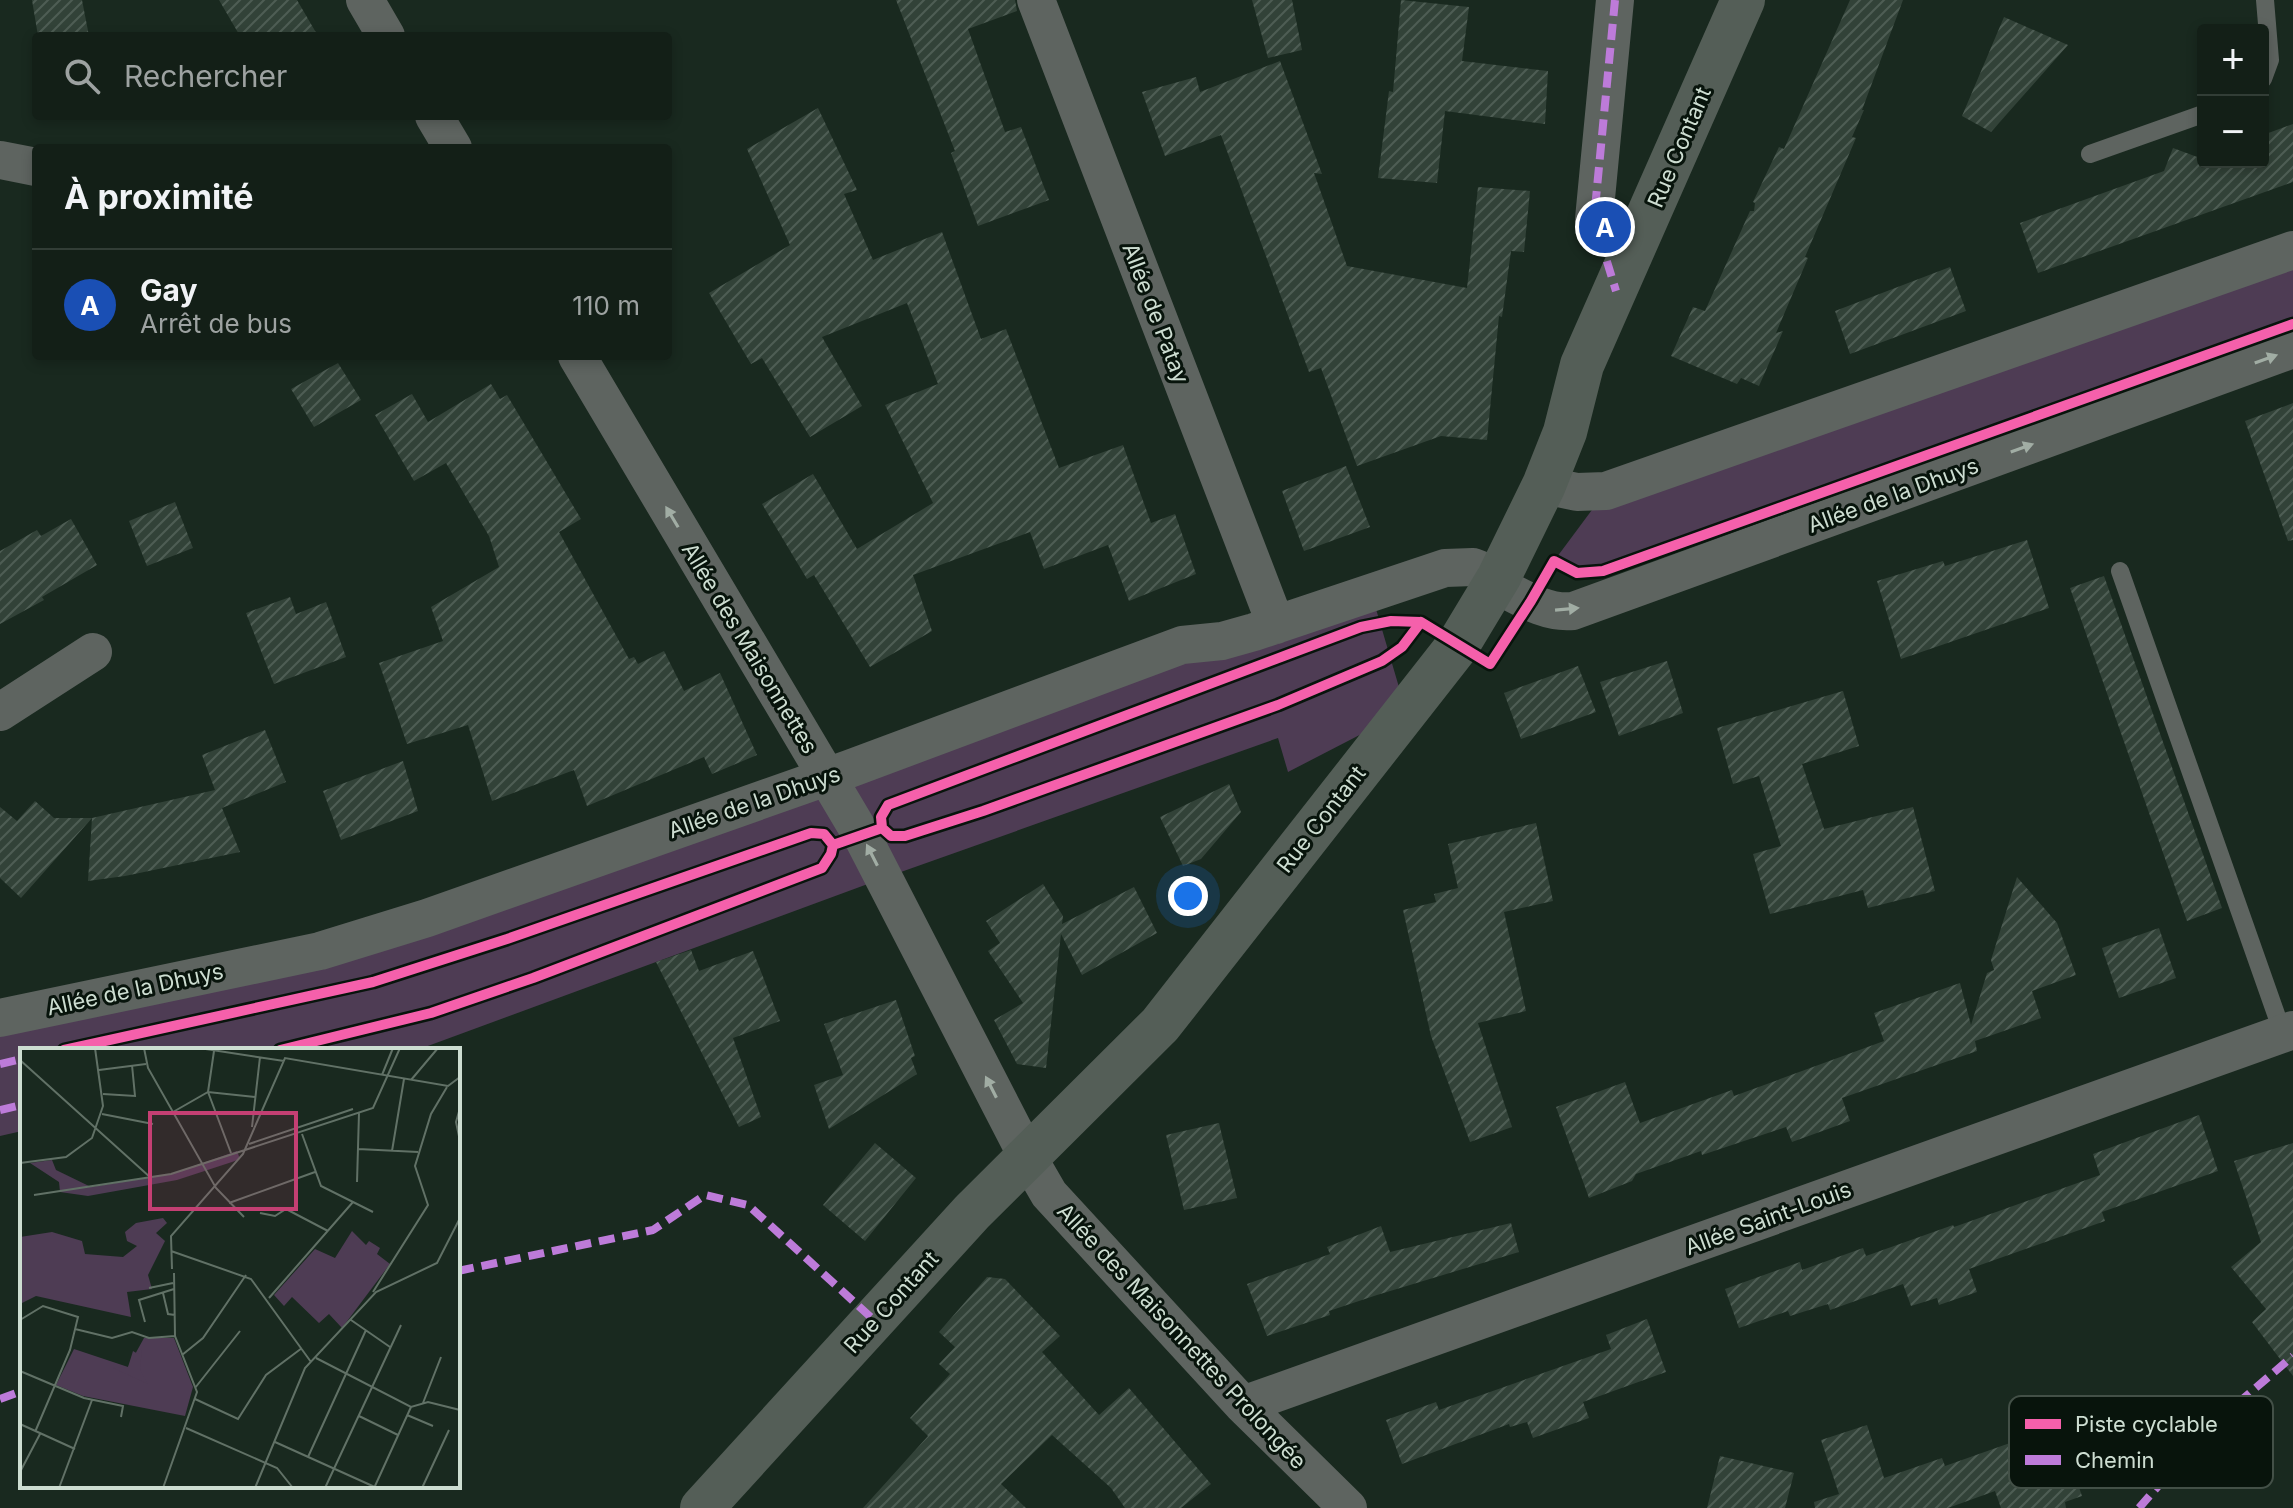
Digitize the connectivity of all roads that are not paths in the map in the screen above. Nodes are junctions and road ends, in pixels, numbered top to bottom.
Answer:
1 (365, 0) edge
2 (1036, 0) edge
3 (1615, 0) edge
4 (1743, 0) edge
5 (2265, 0) edge
6 (2267, 24) edge
7 (384, 32) edge
8 (2197, 116) edge
9 (436, 120) edge
10 (451, 144) edge
11 (2090, 154) dead end
12 (0, 160) edge
13 (32, 166) edge
14 (1594, 219) dead end
15 (2293, 250) edge
16 (2293, 349) edge
17 (579, 360) edge
18 (1544, 485) junction
19 (2120, 571) dead end
20 (1497, 580) junction
21 (1276, 625) junction
22 (93, 652) dead end
23 (0, 712) edge
24 (827, 777) junction
25 (1, 1014) edge
26 (2288, 1032) edge
27 (1027, 1156) junction
28 (1243, 1405) junction
29 (702, 1508) edge
30 (1348, 1508) edge

1 - 7 street
2 - 21 street, Allée de Patay
3 - 14 street
4 - 18 main road, Rue Contant
5 - 6 lane
8 - 11 lane
9 - 10 street
12 - 13 street
15 - 18 street
20 -> 16 street, Allée de la Dhuys
24 -> 17 street, Allée des Maisonnettes
18 - 20 main road, Rue Contant
19 - 26 lane
20 - 21 street, Allée de la Dhuys
20 - 27 main road, Rue Contant
21 - 24 street, Allée de la Dhuys
22 - 23 street
24 - 25 street, Allée de la Dhuys
27 -> 24 street, Allée des Maisonnettes
26 - 28 street, Allée Saint-Louis
27 - 28 street, Allée des Maisonnettes Prolongée
27 - 29 main road, Rue Contant
28 - 30 street, Allée des Maisonnettes Prolongée

